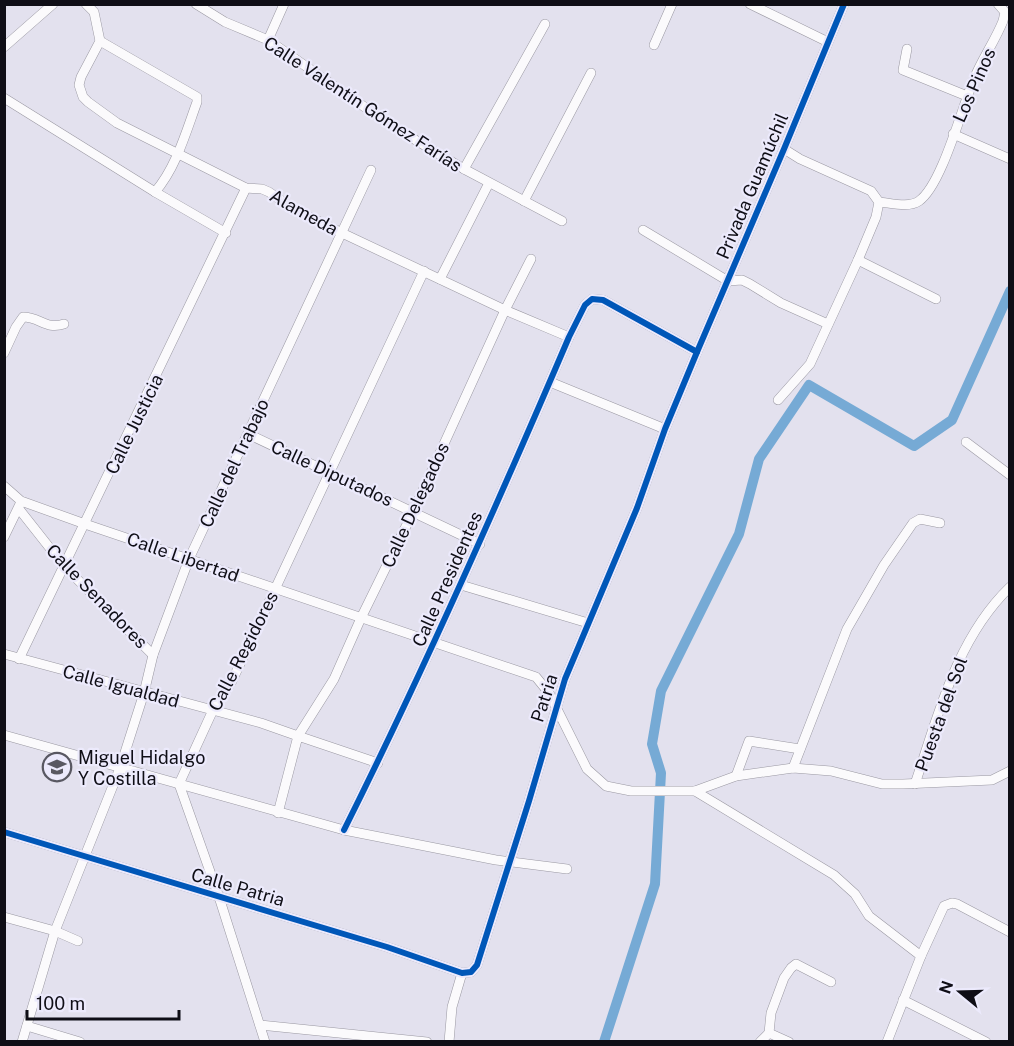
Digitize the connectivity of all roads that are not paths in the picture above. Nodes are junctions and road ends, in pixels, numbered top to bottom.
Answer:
1 (53, 4) edge
2 (86, 4) edge
3 (196, 4) edge
4 (284, 4) edge
5 (672, 4) edge
6 (750, 4) edge
7 (843, 4) edge
8 (1003, 9) edge
9 (545, 24) dead end
10 (268, 40) junction
11 (100, 41) junction
12 (828, 42) junction
13 (654, 45) dead end
14 (4, 47) edge
15 (907, 49) dead end
16 (591, 73) dead end
17 (967, 96) junction
18 (4, 98) edge
19 (953, 134) junction
20 (784, 149) junction
21 (177, 152) junction
22 (1010, 159) edge
23 (464, 169) junction
24 (371, 170) dead end
25 (489, 183) junction
26 (246, 188) junction
27 (155, 192) junction
28 (524, 201) junction
29 (879, 202) junction
30 (562, 220) dead end
31 (643, 230) dead end
32 (226, 233) junction
33 (342, 233) junction
34 (531, 259) dead end
35 (858, 261) junction
36 (424, 271) junction
37 (440, 279) junction
38 (728, 282) junction
39 (936, 299) dead end
40 (505, 309) junction
41 (64, 324) dead end
42 (828, 324) junction
43 (569, 337) junction
44 (697, 352) junction
45 (4, 353) edge
46 (550, 382) junction
47 (778, 400) dead end
48 (665, 429) junction
49 (248, 434) junction
50 (966, 442) dead end
51 (330, 472) junction
52 (1010, 475) edge
53 (4, 486) edge
54 (4, 496) edge
55 (20, 505) junction
56 (413, 512) junction
57 (85, 524) junction
58 (940, 524) dead end
59 (4, 537) edge
60 (480, 544) junction
61 (189, 559) junction
62 (64, 566) junction
63 (461, 585) junction
64 (1010, 587) edge
65 (275, 589) junction
66 (361, 618) junction
67 (588, 623) junction
68 (435, 642) junction
69 (4, 654) edge
70 (153, 655) junction
71 (19, 659) junction
72 (144, 693) junction
73 (556, 708) junction
74 (213, 710) junction
75 (4, 735) edge
76 (298, 736) junction
77 (800, 749) junction
78 (378, 763) junction
79 (120, 768) junction
80 (793, 768) junction
81 (1010, 771) edge
82 (736, 776) junction
83 (179, 784) junction
84 (915, 784) junction
85 (695, 791) junction
86 (279, 813) junction
87 (344, 830) junction
88 (4, 832) edge
89 (84, 856) junction
90 (510, 861) junction
91 (567, 869) dead end
92 (219, 897) junction
93 (4, 917) edge
94 (55, 931) junction
95 (1010, 932) edge
96 (78, 941) dead end
97 (921, 956) junction
98 (462, 973) junction
99 (831, 982) dead end
100 (903, 1000) junction
101 (260, 1025) junction
102 (27, 1026) junction
103 (769, 1033) junction
104 (22, 1041) edge
105 (80, 1041) edge
106 (265, 1041) edge
107 (427, 1041) edge
108 (449, 1041) edge
109 (760, 1041) edge
110 (789, 1041) edge
111 (887, 1041) edge
112 (986, 1041) edge

1 - 14 street
2 - 11 street
3 - 10 street, Calle Valentín Gómez Farías
4 - 10 street
5 - 13 street
6 - 12 street
7 - 12 street, Privada Guamúchil
8 - 17 street, Los Pinos
9 - 23 street
10 - 23 street, Calle Valentín Gómez Farías
11 - 21 street
11 - 21 street, Alameda
12 - 20 street, Privada Guamúchil
15 - 17 street
16 - 28 street
17 - 19 street, Los Pinos
18 - 27 street
19 - 22 street, Los Pinos
19 - 29 street
20 - 29 street
20 - 38 street, Privada Guamúchil
21 - 26 street, Alameda
21 - 27 street
23 - 25 street, Calle Valentín Gómez Farías
24 - 33 street, Calle del Trabajo
25 - 28 street, Calle Valentín Gómez Farías
25 - 37 street
26 - 32 street, Calle Justicia
26 - 33 street, Alameda
27 - 32 street
28 - 30 street, Calle Valentín Gómez Farías
29 - 35 street
31 - 38 street
32 - 57 street, Calle Justicia
33 - 36 street, Alameda
33 - 49 street, Calle del Trabajo
34 - 40 street, Calle Delegados
35 - 39 street
35 - 42 street
36 - 37 street, Alameda
36 - 51 street, Calle Regidores
37 - 40 street, Alameda
38 - 42 street
38 - 44 street, Privada Guamúchil
40 - 43 street, Alameda
40 - 56 street, Calle Delegados
41 - 45 street
42 - 47 street
43 - 44 street, Calle Presidentes
43 - 46 street, Calle Presidentes
44 - 48 street, Privada Guamúchil
46 - 48 street
46 - 60 street, Calle Presidentes
48 - 67 street, Patria
49 - 51 street, Calle Diputados
49 - 61 street, Calle del Trabajo
50 - 52 street
51 - 56 street, Calle Diputados
51 - 65 street, Calle Regidores
53 - 55 street, Calle Libertad
54 - 55 street
55 - 57 street, Calle Libertad
55 - 59 street
55 - 62 street, Calle Senadores
56 - 60 street, Calle Diputados
56 - 66 street, Calle Delegados
57 - 61 street, Calle Libertad
57 - 62 street, Calle Justicia
58 - 77 street
60 - 63 street, Calle Presidentes
61 - 65 street, Calle Libertad
61 - 70 street, Calle del Trabajo
62 - 70 street, Calle Senadores
62 - 71 street, Calle Justicia
63 - 67 street
63 - 68 street, Calle Presidentes
64 - 84 street, Puesta del Sol
65 - 66 street, Calle Libertad
65 - 74 street, Calle Regidores
66 - 68 street, Calle Libertad
66 - 76 street, Calle Delegados
67 - 73 street, Patria
68 - 73 street, Calle Libertad
68 - 78 street, Calle Presidentes
69 - 71 street, Calle Igualdad
70 - 72 street, Calle del Trabajo
71 - 72 street, Calle Igualdad
72 - 74 street, Calle Igualdad
72 - 79 street, Calle del Trabajo
73 - 85 street, Calle Libertad
73 - 90 street, Patria
74 - 76 street, Calle Igualdad
74 - 83 street, Calle Regidores
75 - 79 street
76 - 78 street, Calle Igualdad
76 - 86 street
77 - 80 street
77 - 82 street
78 - 87 street, Calle Presidentes
79 - 83 street
79 - 89 street, Calle del Trabajo
80 - 82 street
80 - 84 street
81 - 84 street
82 - 85 street
83 - 86 street
83 - 92 street
85 - 97 street
86 - 87 street
87 - 90 street
88 - 89 street, Calle Patria
89 - 92 street, Calle Patria
89 - 94 street, Calle del Trabajo
90 - 91 street
90 - 98 street, Patria
92 - 98 street, Calle Patria
92 - 101 street
93 - 94 street
94 - 96 street
94 - 102 street, Calle del Trabajo
95 - 97 street
97 - 100 street
98 - 108 street
99 - 103 street
100 - 111 street
100 - 112 street
101 - 106 street
101 - 107 street
102 - 104 street, Calle del Trabajo
102 - 105 street
103 - 109 street
103 - 110 street

